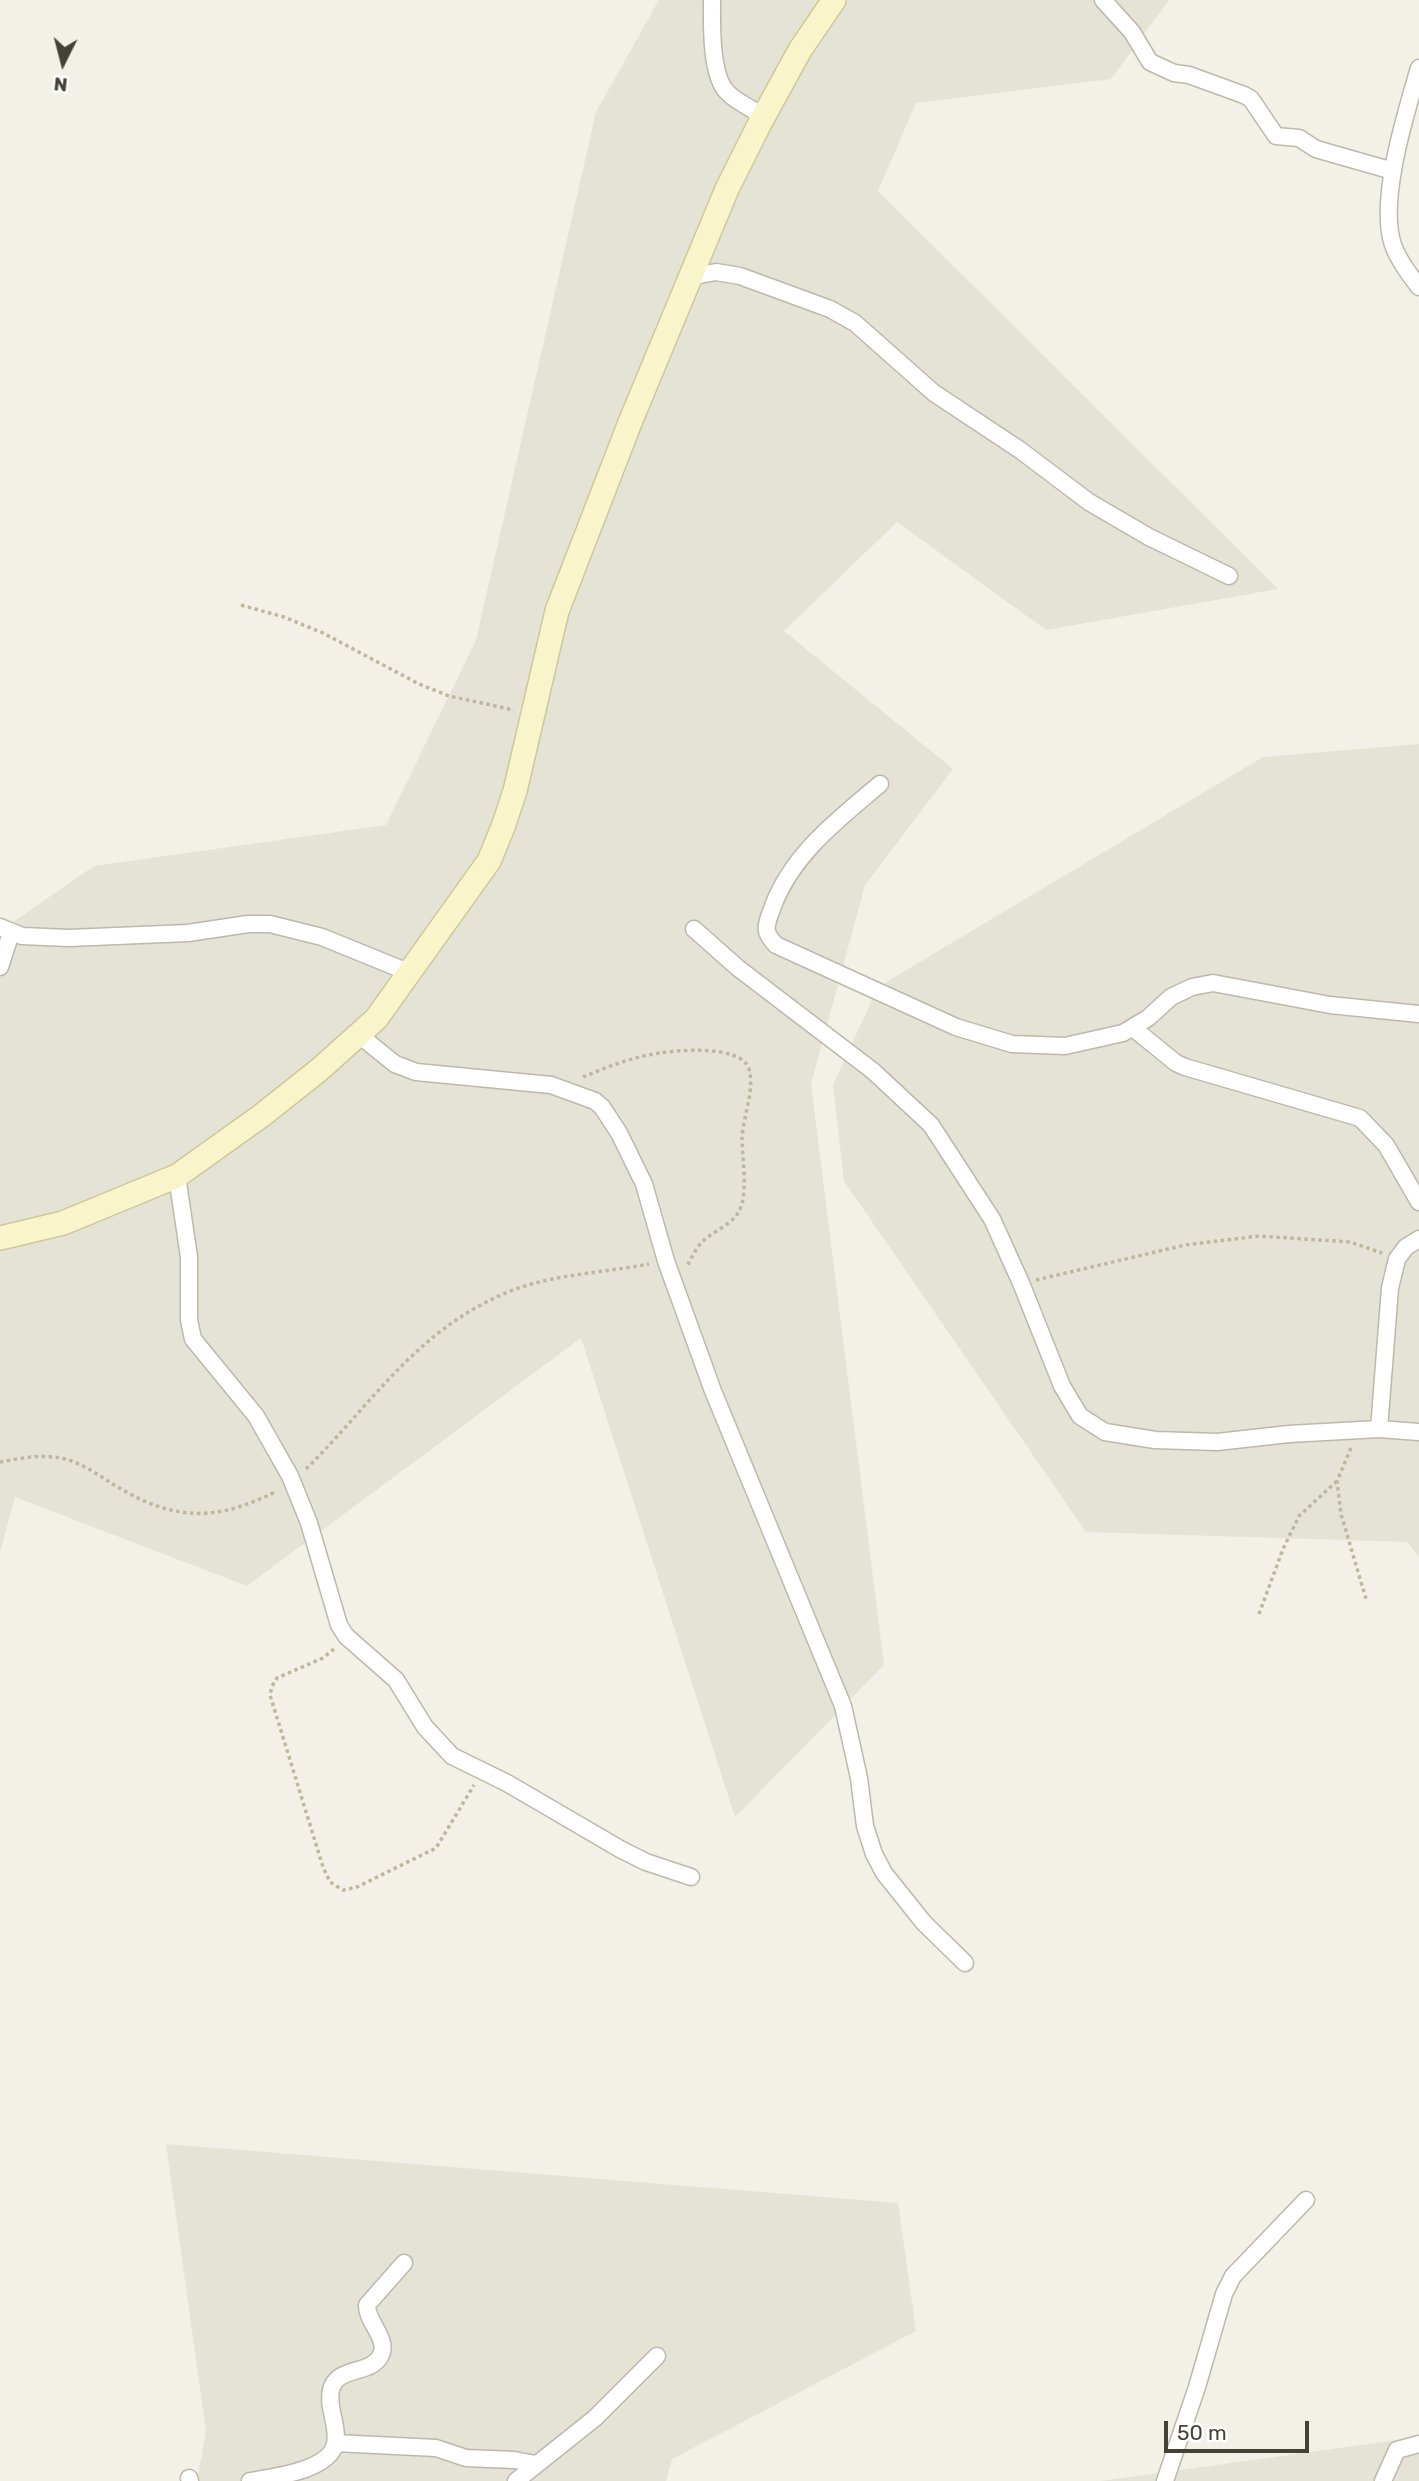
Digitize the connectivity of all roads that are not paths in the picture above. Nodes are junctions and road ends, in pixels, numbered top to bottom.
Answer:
1 (712, 0) edge
2 (834, 0) edge
3 (1103, 0) edge
4 (1419, 68) edge
5 (763, 117) junction
6 (1393, 171) junction
7 (689, 277) junction
8 (1419, 287) edge
9 (1229, 576) dead end
10 (880, 784) dead end
11 (694, 929) dead end
12 (5, 930) edge
13 (0, 967) edge
14 (408, 972) junction
15 (1419, 1014) edge
16 (1133, 1028) junction
17 (359, 1035) junction
18 (177, 1176) junction
19 (1419, 1202) edge
20 (0, 1238) edge
21 (1419, 1239) edge
22 (1380, 1429) junction
23 (1419, 1432) edge
24 (691, 1877) dead end
25 (965, 1963) dead end
26 (1307, 2200) dead end
27 (404, 2263) dead end
28 (657, 2356) dead end
29 (335, 2443) junction
30 (1419, 2444) edge
31 (536, 2464) junction
32 (250, 2481) edge
33 (516, 2481) edge
34 (1165, 2481) edge
35 (1383, 2481) edge

1 - 5 street
2 - 5 street
3 - 6 street
4 - 6 street
5 - 7 street
6 - 8 street
7 - 9 street
7 - 14 street
10 - 16 street
11 - 22 street
12 - 13 street
12 - 14 street
14 - 17 street
15 - 16 street
16 - 19 street
17 - 18 street
17 - 25 street
18 - 20 street
18 - 24 street
21 - 22 street
22 - 23 street
26 - 34 street
27 - 29 street
28 - 31 street
29 - 31 street
29 - 32 street
30 - 35 street
31 - 33 street

